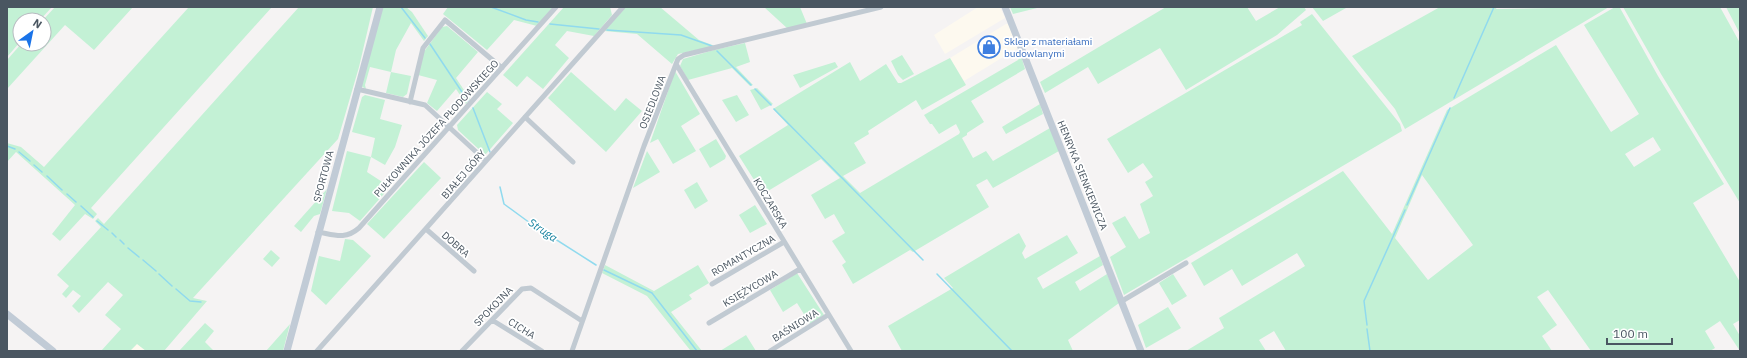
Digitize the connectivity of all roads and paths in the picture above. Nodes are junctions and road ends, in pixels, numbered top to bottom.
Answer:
1 (380, 7) edge
2 (556, 7) edge
3 (881, 7) edge
4 (1006, 7) edge
5 (619, 8) edge
6 (676, 64) junction
7 (502, 68) junction
8 (357, 89) junction
9 (410, 102) junction
10 (525, 117) junction
11 (450, 127) junction
12 (486, 161) junction
13 (573, 162) dead end
14 (426, 229) junction
15 (318, 232) junction
16 (784, 242) junction
17 (1186, 262) dead end
18 (800, 269) junction
19 (474, 271) dead end
20 (712, 284) dead end
21 (1122, 301) junction
22 (7, 314) edge
23 (828, 315) junction
24 (492, 320) junction
25 (582, 321) junction
26 (709, 323) dead end
27 (53, 351) edge
28 (287, 351) edge
29 (317, 351) edge
30 (462, 351) edge
31 (542, 351) edge
32 (572, 351) edge
33 (770, 351) edge
34 (851, 351) edge
35 (1141, 351) edge

1 - 8 street, SPORTOWA
2 - 7 street, PUŁKOWNIKA JÓZEFA PŁODOWSKIEGO
3 - 6 street
4 - 21 street, HENRYKA SIENKIEWICZA
5 - 10 street, BIAŁEJ GÓRY
6 - 16 street, KOCZARSKA
6 - 25 street, OSIEDLOWA
7 - 9 street
7 - 11 street, PUŁKOWNIKA JÓZEFA PŁODOWSKIEGO
8 - 9 street
8 - 15 street, SPORTOWA
9 - 11 street
10 - 12 street, BIAŁEJ GÓRY
10 - 13 street
11 - 12 street
11 - 15 street, PUŁKOWNIKA JÓZEFA PŁODOWSKIEGO
12 - 14 street, BIAŁEJ GÓRY
14 - 19 street, DOBRA
14 - 29 street, BIAŁEJ GÓRY
15 - 28 street, SPORTOWA
16 - 18 street, KOCZARSKA
16 - 20 street, ROMANTYCZNA
17 - 21 street
18 - 23 street, KOCZARSKA
18 - 26 street, KSIĘŻYCOWA
21 - 35 street, HENRYKA SIENKIEWICZA
22 - 27 street
23 - 33 street, BAŚNIOWA
23 - 34 street, KOCZARSKA
24 - 25 street, SPOKOJNA
24 - 30 street, SPOKOJNA
24 - 31 street, CICHA
25 - 32 street, OSIEDLOWA

